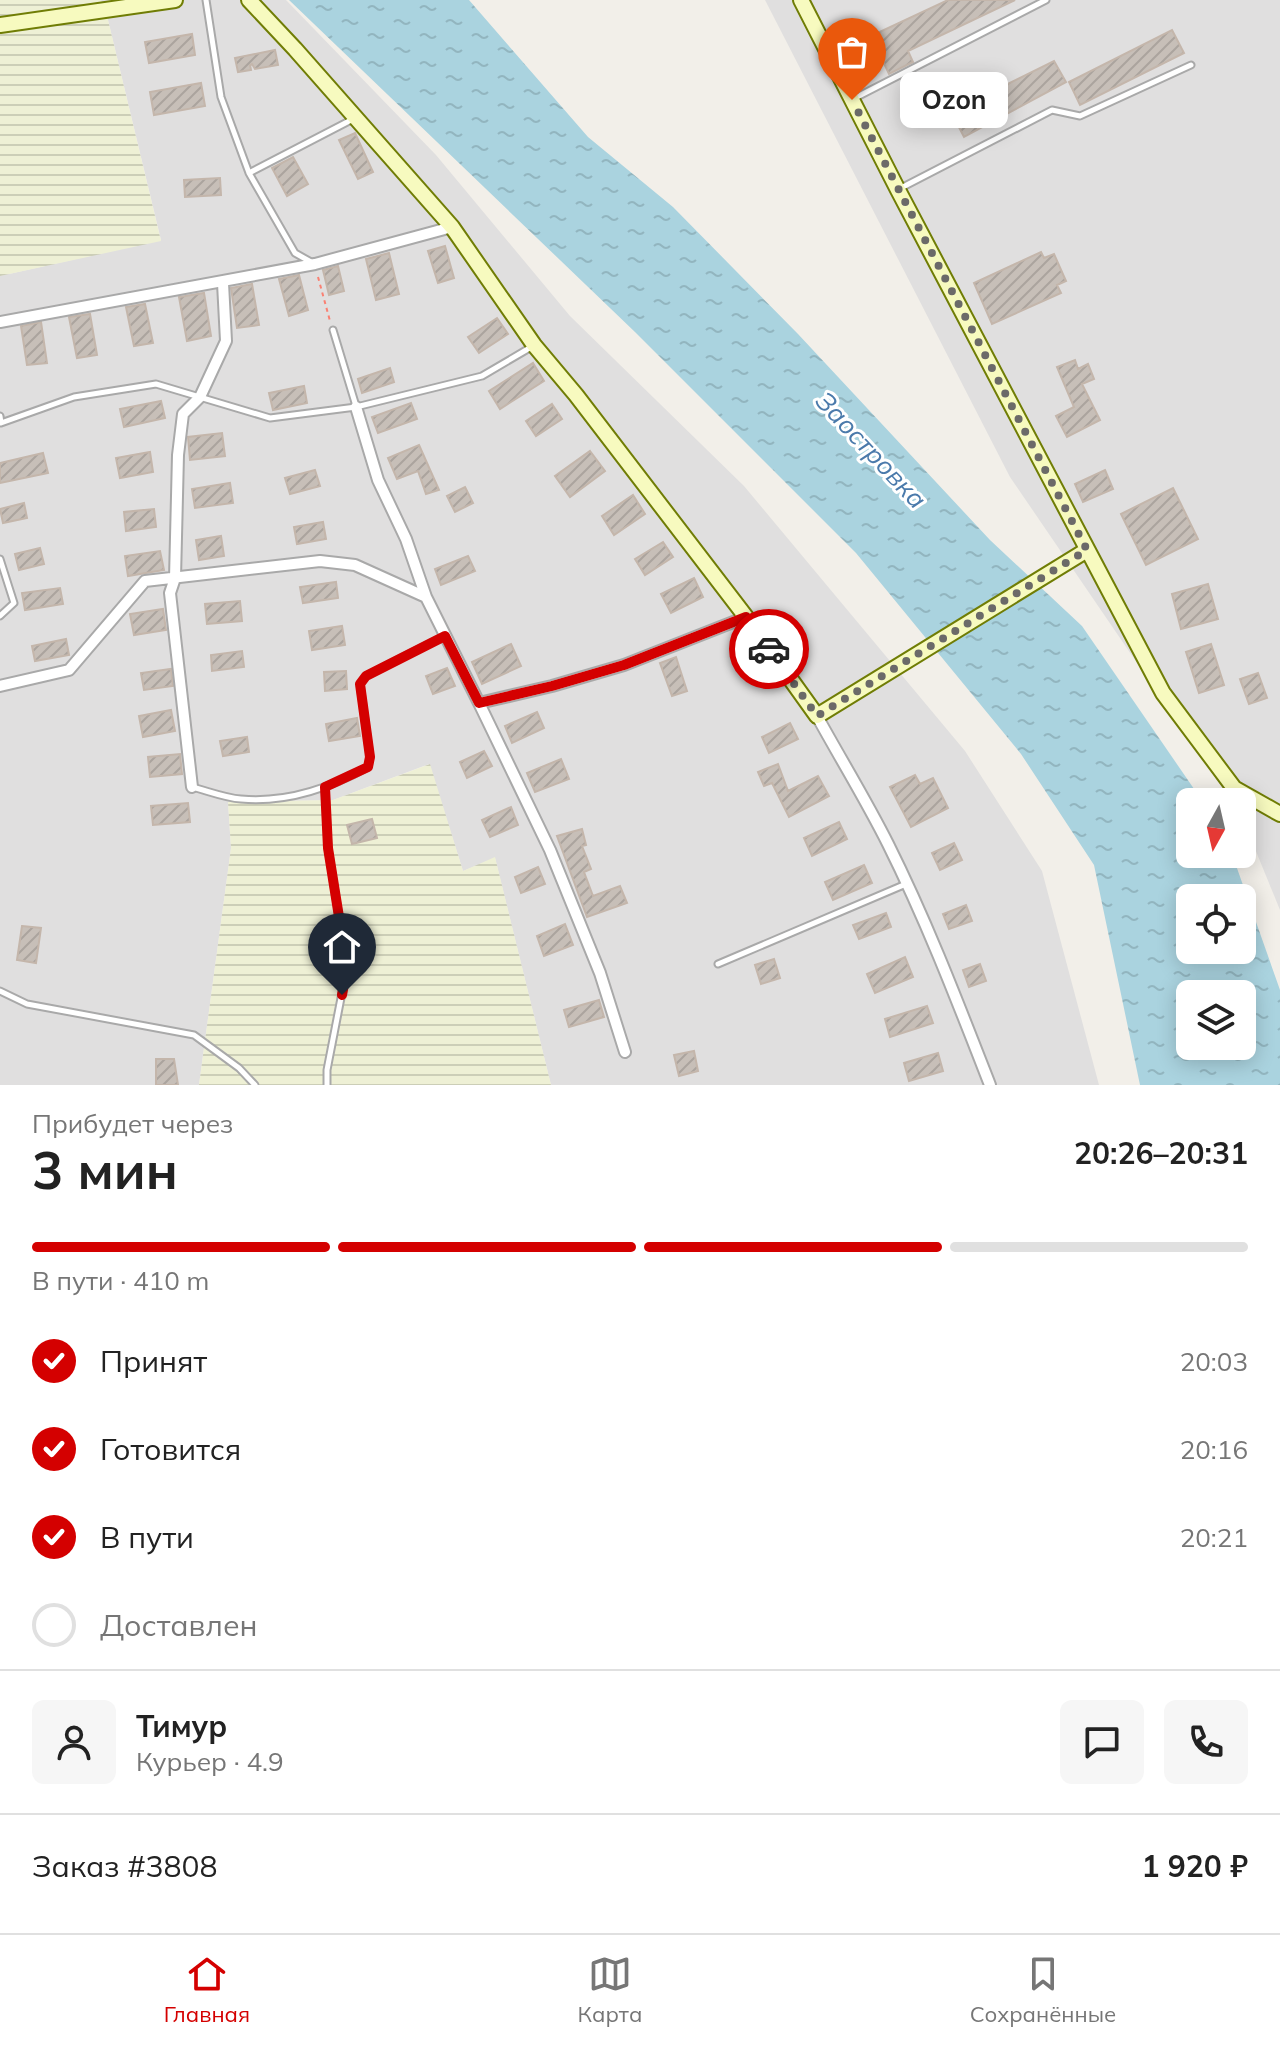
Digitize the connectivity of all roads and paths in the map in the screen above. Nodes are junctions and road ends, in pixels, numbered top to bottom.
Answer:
1 (175, 0) edge
2 (206, 0) edge
3 (249, 0) edge
4 (1046, 0) edge
5 (807, 2) edge
6 (0, 25) edge
7 (1191, 65) dead end
8 (852, 100) junction
9 (355, 117) junction
10 (249, 173) junction
11 (898, 190) junction
12 (452, 227) junction
13 (315, 264) junction
14 (223, 283) junction
15 (0, 322) edge
16 (333, 330) joint
17 (534, 345) junction
18 (200, 397) junction
19 (356, 407) junction
20 (0, 416) edge
21 (0, 423) edge
22 (1087, 550) junction
23 (0, 559) edge
24 (175, 578) junction
25 (426, 597) junction
26 (0, 616) edge
27 (746, 617) junction
28 (445, 636) junction
29 (0, 686) edge
30 (479, 703) junction
31 (817, 716) junction
32 (192, 787) joint
33 (325, 787) junction
34 (1280, 814) edge
35 (906, 883) junction
36 (718, 964) dead end
37 (0, 991) edge
38 (625, 1052) dead end
39 (255, 1085) edge
40 (327, 1085) edge
41 (990, 1085) edge

1 - 6 street
2 - 10 lane
3 - 9 street
4 - 8 lane
5 - 8 street
7 - 11 lane
8 - 11 street
9 - 10 lane
9 - 12 street
10 - 13 lane
11 - 22 street
12 - 13 street
12 - 17 street
13 - 14 street
13 - 16 path
14 - 15 street
14 - 18 street
16 - 19 lane
17 - 19 lane
17 - 27 street
18 - 19 lane
18 - 21 lane
18 - 24 street
19 - 25 street
20 - 21 lane
22 - 31 street
22 - 34 street
23 - 26 lane
24 - 25 street
24 - 29 street
24 - 32 street
25 - 28 street
27 - 30 street
27 - 31 street
28 - 30 street
28 - 33 lane
30 - 38 street
31 - 35 street
32 - 33 lane
33 - 40 lane
35 - 36 lane
35 - 41 street
37 - 39 lane

